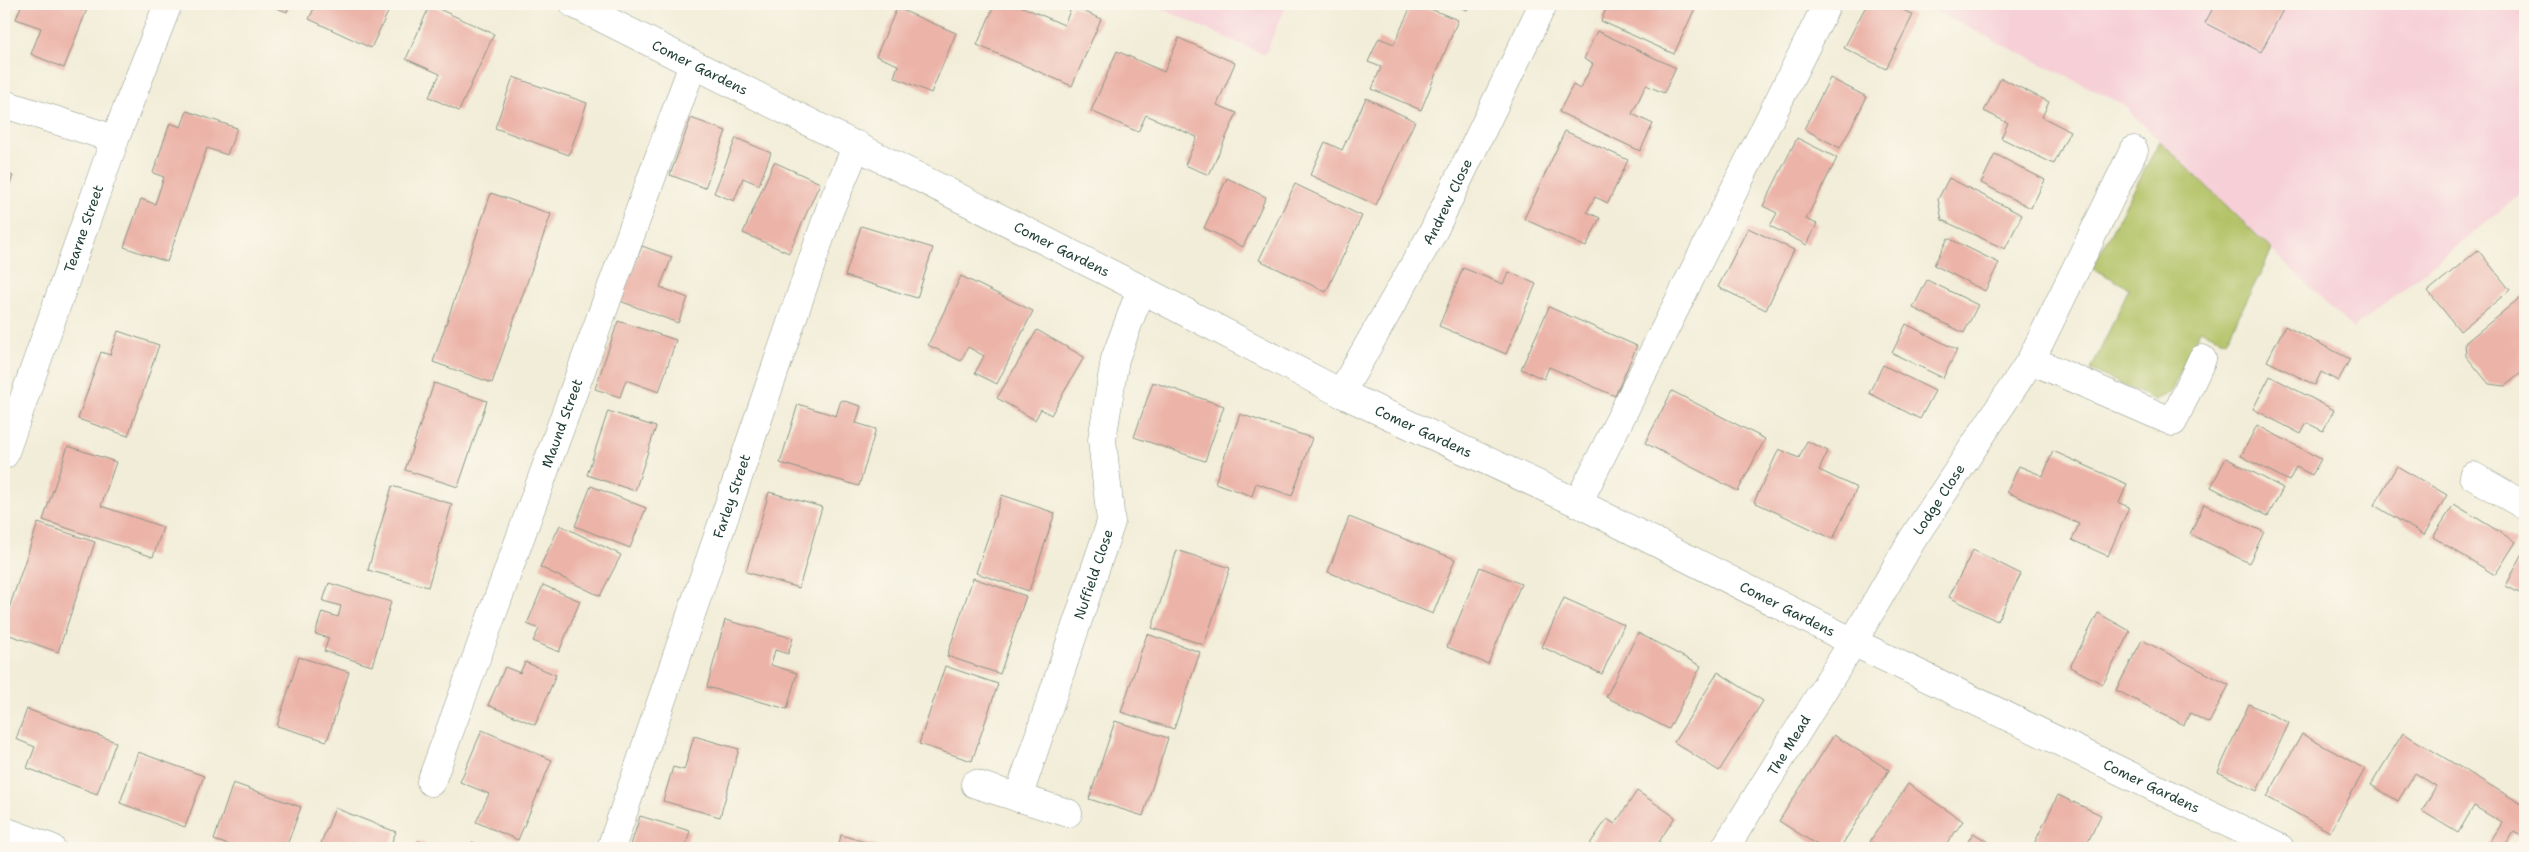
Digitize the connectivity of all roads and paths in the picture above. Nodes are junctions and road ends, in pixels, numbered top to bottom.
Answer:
1 (168, 4) edge
2 (574, 4) edge
3 (1543, 4) edge
4 (1828, 4) edge
5 (693, 64) junction
6 (4, 104) edge
7 (115, 139) junction
8 (857, 145) junction
9 (2134, 150) dead end
10 (1141, 289) junction
11 (2031, 360) junction
12 (2202, 360) dead end
13 (1341, 393) junction
14 (4, 455) edge
15 (2473, 476) dead end
16 (1578, 504) junction
17 (2525, 506) edge
18 (1853, 642) junction
19 (431, 782) dead end
20 (975, 784) dead end
21 (1018, 798) junction
22 (1068, 813) dead end
23 (4, 831) edge
24 (51, 848) edge
25 (611, 848) edge
26 (1725, 848) edge
27 (2280, 848) edge

1 - 7 street, Tearne Street
2 - 5 street, Comer Gardens
3 - 13 street, Andrew Close
4 - 16 street
5 - 8 street, Comer Gardens
5 - 19 street, Maund Street
6 - 7 street
7 - 14 street, Tearne Street
8 - 10 street, Comer Gardens
8 - 25 street, Farley Street
9 - 11 street, Lodge Close
10 - 13 street, Comer Gardens
10 - 21 street, Nuffield Close
11 - 12 street
11 - 18 street, Lodge Close
13 - 16 street, Comer Gardens
15 - 17 street
16 - 18 street, Comer Gardens
18 - 26 street, The Mead
18 - 27 street, Comer Gardens
20 - 21 street
21 - 22 street
23 - 24 street

